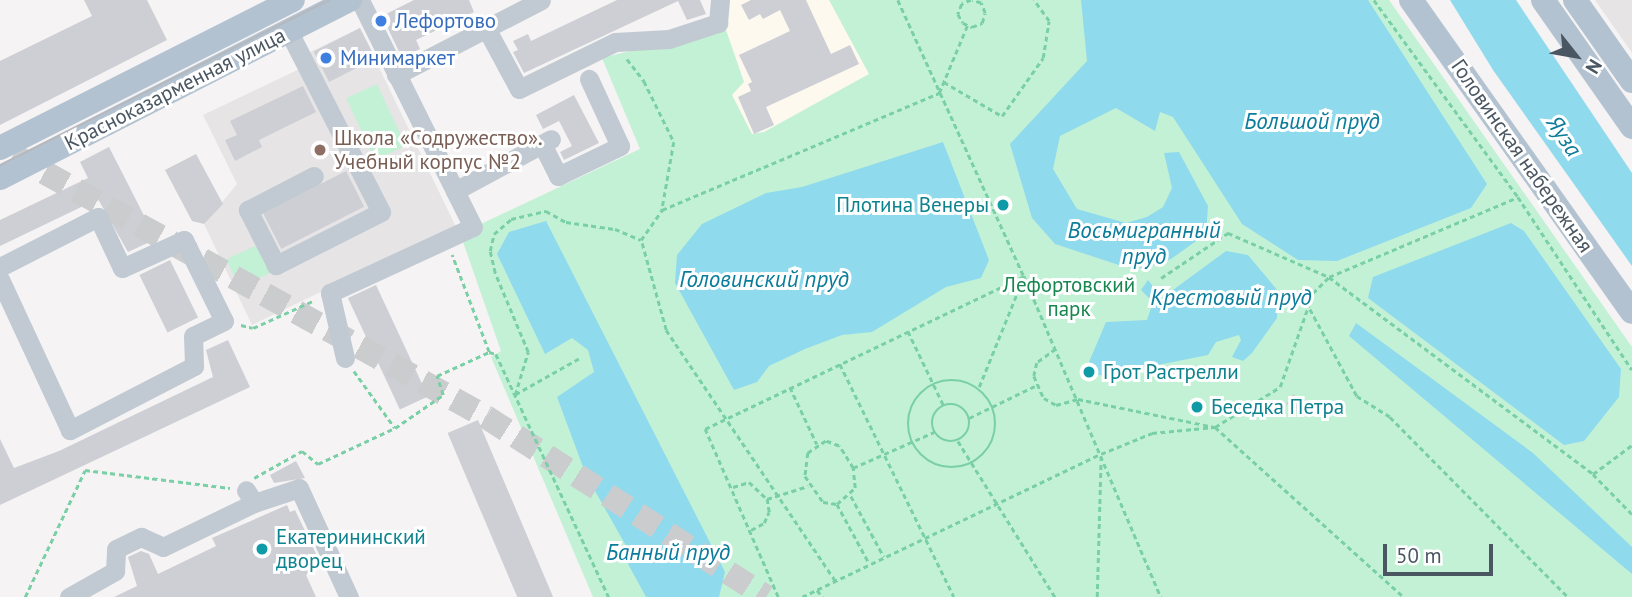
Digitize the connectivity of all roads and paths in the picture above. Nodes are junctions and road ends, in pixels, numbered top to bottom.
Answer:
1 (293, 0) edge
2 (350, 0) edge
3 (360, 0) edge
4 (541, 0) edge
5 (720, 0) edge
6 (898, 0) edge
7 (972, 0) edge
8 (1034, 0) edge
9 (1374, 0) edge
10 (1411, 0) edge
11 (1543, 0) edge
12 (1575, 0) edge
13 (965, 1) edge
14 (967, 26) junction
15 (486, 28) junction
16 (289, 32) junction
17 (615, 42) junction
18 (1625, 71) edge
19 (396, 75) junction
20 (589, 79) dead end
21 (944, 82) junction
22 (1632, 90) edge
23 (939, 93) junction
24 (1632, 127) edge
25 (0, 148) edge
26 (314, 176) dead end
27 (0, 178) edge
28 (455, 191) junction
29 (1518, 197) junction
30 (662, 210) junction
31 (446, 239) junction
32 (640, 240) junction
33 (0, 267) edge
34 (1024, 276) junction
35 (1328, 276) junction
36 (1161, 278) dead end
37 (0, 279) edge
38 (330, 293) junction
39 (1310, 309) junction
40 (1632, 312) edge
41 (225, 321) junction
42 (908, 331) junction
43 (1056, 349) junction
44 (489, 352) junction
45 (345, 358) joint
46 (579, 359) dead end
47 (839, 363) junction
48 (1632, 370) edge
49 (933, 384) junction
50 (1035, 386) junction
51 (789, 387) junction
52 (979, 388) junction
53 (515, 395) junction
54 (1078, 399) junction
55 (993, 405) junction
56 (944, 406) junction
57 (724, 418) junction
58 (969, 418) junction
59 (1215, 427) junction
60 (395, 428) junction
61 (934, 432) junction
62 (911, 441) junction
63 (958, 441) junction
64 (817, 444) junction
65 (1632, 445) edge
66 (883, 454) junction
67 (1101, 454) junction
68 (971, 465) junction
69 (853, 468) junction
70 (1593, 474) junction
71 (808, 486) junction
72 (731, 488) junction
73 (778, 495) junction
74 (851, 496) junction
75 (250, 497) junction
76 (767, 499) junction
77 (994, 503) junction
78 (837, 504) junction
79 (1632, 514) edge
80 (751, 530) junction
81 (923, 538) junction
82 (884, 557) junction
83 (870, 564) junction
84 (835, 581) junction
85 (817, 590) junction
86 (25, 597) edge
87 (69, 597) edge
88 (349, 597) edge
89 (609, 597) edge
90 (778, 597) edge
91 (802, 597) edge
92 (823, 597) edge
93 (954, 597) edge
94 (1055, 597) edge
95 (1097, 597) edge
96 (1161, 597) edge
97 (1404, 597) edge
98 (1569, 597) edge

1 - 25 main road, Красноказарменная улица
2 - 16 main road, Красноказарменная улица
3 - 19 lane
4 - 15 lane
5 - 17 lane
6 - 23 path
7 - 13 path
7 - 14 path
8 - 21 path
9 - 29 path
10 - 40 main road, Головинская набережная
11 - 24 main road
12 - 18 main road
13 - 14 path
14 - 21 path
15 - 17 lane
15 - 19 lane
16 - 26 lane
16 - 27 main road, Красноказарменная улица
17 - 30 path
18 - 22 main road
19 - 28 lane
20 - 28 lane
21 - 23 path
23 - 30 path
23 - 34 path
28 - 31 lane
29 - 35 path
29 - 48 path
30 - 32 path
31 - 38 lane
31 - 44 path
32 - 53 path
32 - 57 path
33 - 41 lane
34 - 42 path
34 - 43 path
34 - 52 path
35 - 36 path
35 - 39 path
35 - 70 path
37 - 41 lane
38 - 41 path
38 - 45 lane
39 - 59 path
39 - 98 path
42 - 47 path
42 - 49 path
43 - 50 path
43 - 54 path
44 - 53 path
44 - 60 path
45 - 60 path
46 - 53 path
47 - 51 path
47 - 66 path
49 - 52 path
49 - 56 path
49 - 62 path
50 - 54 path
50 - 55 path
51 - 57 path
51 - 64 path
52 - 55 path
53 - 89 path
54 - 59 path
54 - 67 path
55 - 58 path
55 - 68 path
56 - 58 path
56 - 61 path
57 - 72 path
57 - 73 path
58 - 63 path
59 - 67 path
59 - 97 path
60 - 75 path
61 - 62 path
61 - 63 path
62 - 66 path
62 - 68 path
63 - 68 path
64 - 69 path
64 - 71 path
65 - 70 path
66 - 69 path
66 - 81 path
67 - 77 path
67 - 95 path
67 - 96 path
68 - 77 path
69 - 74 path
70 - 79 path
71 - 73 path
71 - 78 path
72 - 76 path
72 - 80 path
73 - 76 path
73 - 84 path
74 - 78 path
74 - 82 path
75 - 86 path
75 - 87 lane
75 - 88 lane
76 - 80 path
77 - 81 path
77 - 94 path
78 - 83 path
80 - 90 path
81 - 82 path
81 - 93 path
82 - 83 path
83 - 84 path
84 - 85 path
85 - 91 path
85 - 92 path

